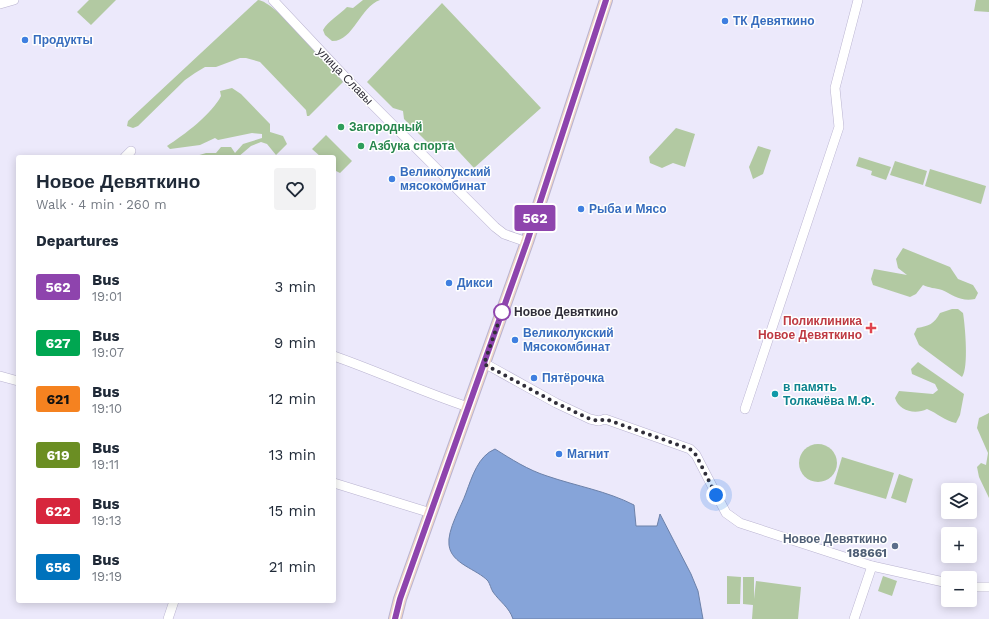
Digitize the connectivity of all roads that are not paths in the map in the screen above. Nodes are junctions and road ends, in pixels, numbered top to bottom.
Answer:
1 (14, 0) edge
2 (273, 0) edge
3 (606, 0) edge
4 (858, 0) edge
5 (0, 4) edge
6 (527, 242) junction
7 (336, 357) edge
8 (484, 364) junction
9 (0, 376) edge
10 (16, 380) edge
11 (468, 407) junction
12 (745, 409) dead end
13 (336, 484) edge
14 (431, 513) junction
15 (872, 566) junction
16 (941, 581) edge
17 (977, 587) edge
18 (989, 587) edge
19 (173, 603) edge
20 (168, 619) edge
21 (395, 619) edge
22 (854, 619) edge

1 - 5 street
2 - 6 street, улица Славы
3 - 6 main road
4 - 12 street
6 - 8 main road
7 - 11 street
8 - 11 main road
8 - 15 street
9 - 10 street
11 - 14 main road
13 - 14 street
14 - 21 main road
15 - 16 street
15 - 22 street
17 - 18 street
19 - 20 street

